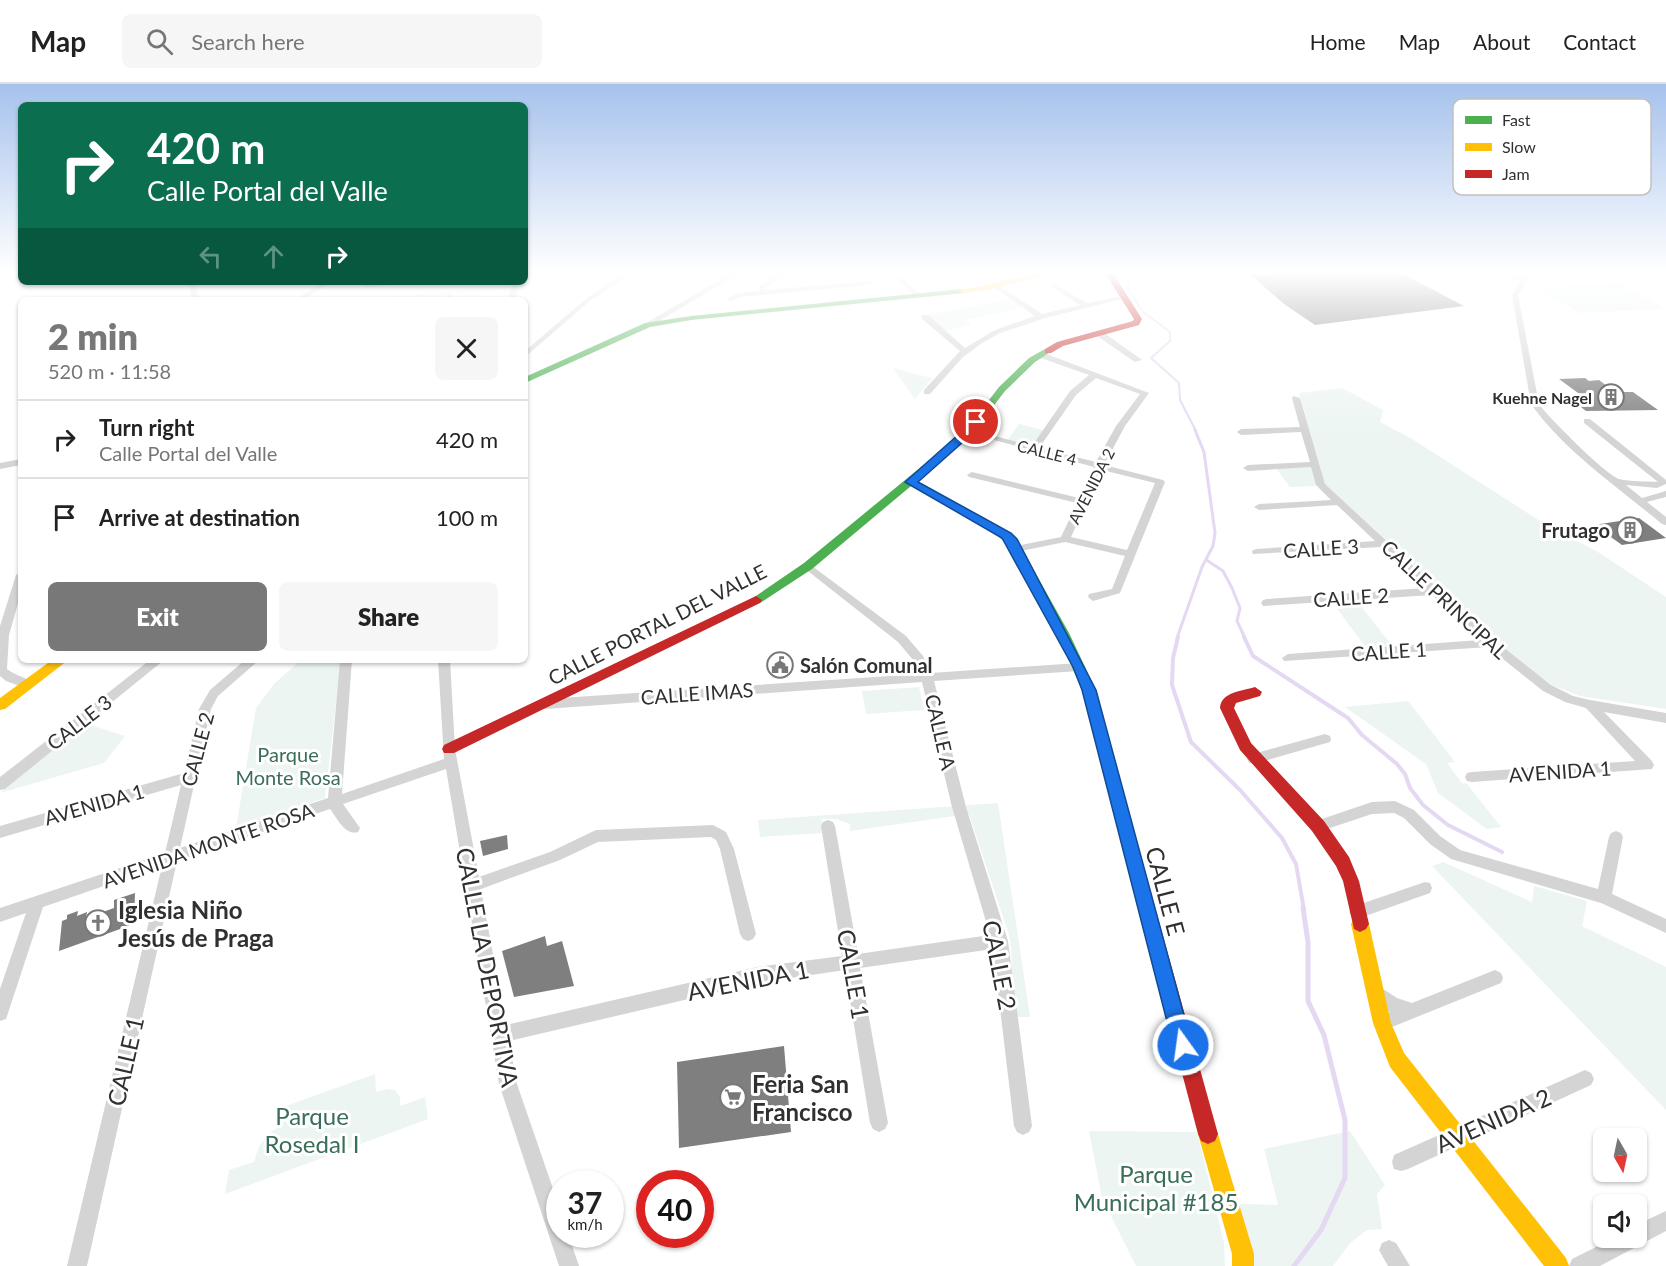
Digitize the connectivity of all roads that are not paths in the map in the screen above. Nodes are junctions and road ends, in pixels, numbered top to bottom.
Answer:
1 (556, 328) edge
2 (640, 328) edge
3 (938, 328) edge
4 (1008, 328) edge
5 (1120, 328) edge
6 (1521, 328) edge
7 (1101, 334) junction
8 (964, 351) junction
9 (528, 352) edge
10 (1041, 355) junction
11 (1138, 360) dead end
12 (1095, 374) junction
13 (528, 379) edge
14 (927, 392) dead end
15 (1296, 398) dead end
16 (1587, 421) dead end
17 (1305, 429) junction
18 (969, 432) junction
19 (1241, 432) dead end
20 (1034, 449) junction
21 (17, 463) edge
22 (1315, 464) junction
23 (0, 466) edge
24 (1101, 466) junction
25 (1248, 468) dead end
26 (972, 475) dead end
27 (1616, 481) junction
28 (910, 482) junction
29 (1662, 484) edge
30 (1666, 494) edge
31 (1640, 501) junction
32 (1083, 502) junction
33 (1340, 502) junction
34 (1259, 507) dead end
35 (1666, 522) edge
36 (1065, 539) junction
37 (1384, 544) junction
38 (1016, 549) junction
39 (1257, 552) dead end
40 (1129, 554) junction
41 (808, 566) junction
42 (18, 583) edge
43 (1435, 591) junction
44 (1093, 597) dead end
45 (1267, 603) dead end
46 (18, 610) edge
47 (4, 617) edge
48 (1490, 643) junction
49 (1288, 658) dead end
50 (56, 663) edge
51 (154, 663) edge
52 (250, 663) edge
53 (346, 663) edge
54 (444, 663) edge
55 (1079, 667) junction
56 (927, 677) junction
57 (28, 685) junction
58 (1255, 692) dead end
59 (0, 705) edge
60 (539, 705) junction
61 (1590, 705) junction
62 (1666, 718) edge
63 (1325, 739) dead end
64 (450, 756) junction
65 (1254, 759) junction
66 (189, 777) junction
67 (1472, 777) dead end
68 (0, 784) edge
69 (334, 803) junction
70 (959, 807) joint
71 (828, 826) dead end
72 (1318, 826) junction
73 (353, 828) dead end
74 (0, 832) edge
75 (1616, 837) dead end
76 (173, 856) junction
77 (1351, 881) junction
78 (472, 886) junction
79 (1425, 888) dead end
80 (1604, 897) junction
81 (1385, 902) junction
82 (37, 903) junction
83 (1357, 912) junction
84 (0, 915) edge
85 (1666, 926) edge
86 (747, 934) dead end
87 (1000, 941) junction
88 (852, 962) junction
89 (1495, 978) dead end
90 (1374, 990) junction
91 (1413, 1011) junction
92 (0, 1013) edge
93 (1382, 1023) junction
94 (499, 1035) junction
95 (1585, 1079) dead end
96 (879, 1122) dead end
97 (1023, 1126) dead end
98 (1457, 1136) junction
99 (1401, 1162) dead end
100 (1666, 1221) edge
101 (1647, 1231) edge
102 (1614, 1248) edge
103 (77, 1266) edge
104 (569, 1266) edge
105 (1243, 1266) edge
106 (1558, 1266) edge
107 (1579, 1266) edge

1 - 9 street
2 - 13 street
3 - 8 street
4 - 8 street
5 - 7 street, CALLE PORTAL DEL VALLE
6 - 27 street
7 - 10 street, CALLE PORTAL DEL VALLE
7 - 11 street
8 - 14 street
10 - 12 street
10 - 18 street, CALLE PORTAL DEL VALLE
12 - 20 street
12 - 24 street, AVENIDA 2
15 - 17 street, CALLE PRINCIPAL
16 - 29 street
17 - 19 street
17 - 22 street, CALLE PRINCIPAL
18 - 20 street, CALLE 4
18 - 28 street, CALLE PORTAL DEL VALLE
20 - 24 street, CALLE 4
21 - 23 street
22 - 25 street
22 - 33 street, CALLE PRINCIPAL
24 - 32 street, AVENIDA 2
24 - 40 street, CALLE 4
26 - 32 street
27 - 29 street
27 - 31 street
28 - 38 street, CALLE E
28 - 41 street, CALLE PORTAL DEL VALLE
29 - 30 street
30 - 31 street
31 - 35 street
32 - 36 street, AVENIDA 2
33 - 34 street
33 - 37 street, CALLE PRINCIPAL
36 - 38 street, AVENIDA 2
36 - 40 street
37 - 39 street, CALLE 3
37 - 43 street, CALLE PRINCIPAL
38 - 55 street, CALLE E
40 - 44 street
41 - 56 street, CALLE A
41 - 60 street, CALLE PORTAL DEL VALLE
42 - 47 street
43 - 45 street, CALLE 2
43 - 48 street, CALLE PRINCIPAL
46 - 47 street
47 - 57 street
48 - 49 street, CALLE 1
48 - 61 street, CALLE PRINCIPAL
50 - 57 street
51 - 68 street, CALLE 3
52 - 66 street, CALLE 2
53 - 69 street
54 - 64 street, CALLE LA DEPORTIVA
55 - 56 street, CALLE IMAS
55 - 105 street, CALLE E
56 - 60 street, CALLE IMAS
56 - 70 street, CALLE A
57 - 59 street
58 - 65 street
60 - 64 street, CALLE PORTAL DEL VALLE
61 - 62 street, CALLE PRINCIPAL
61 - 67 street, AVENIDA 1
63 - 65 street
64 - 69 street, AVENIDA MONTE ROSA
64 - 78 street, CALLE LA DEPORTIVA
65 - 72 street
66 - 74 street, AVENIDA 1
66 - 76 street, CALLE 2
69 - 73 street
69 - 76 street, AVENIDA MONTE ROSA
70 - 87 street, CALLE 2
71 - 88 street, CALLE 1
72 - 77 street
72 - 80 street
75 - 80 street
76 - 82 street, AVENIDA MONTE ROSA
76 - 103 street, CALLE 1
77 - 81 street
77 - 83 street
78 - 86 street
78 - 94 street, CALLE LA DEPORTIVA
79 - 81 street
80 - 85 street
81 - 83 street
82 - 84 street, AVENIDA MONTE ROSA
82 - 92 street
83 - 90 street
87 - 88 street, AVENIDA 1
87 - 97 street, CALLE 2
88 - 94 street, AVENIDA 1
88 - 96 street, CALLE 1
89 - 91 street
90 - 91 street
90 - 93 street
91 - 93 street
93 - 98 street
94 - 104 street, CALLE LA DEPORTIVA
95 - 98 street, AVENIDA 2
98 - 99 street, AVENIDA 2
98 - 106 street
100 - 101 street
102 - 107 street

